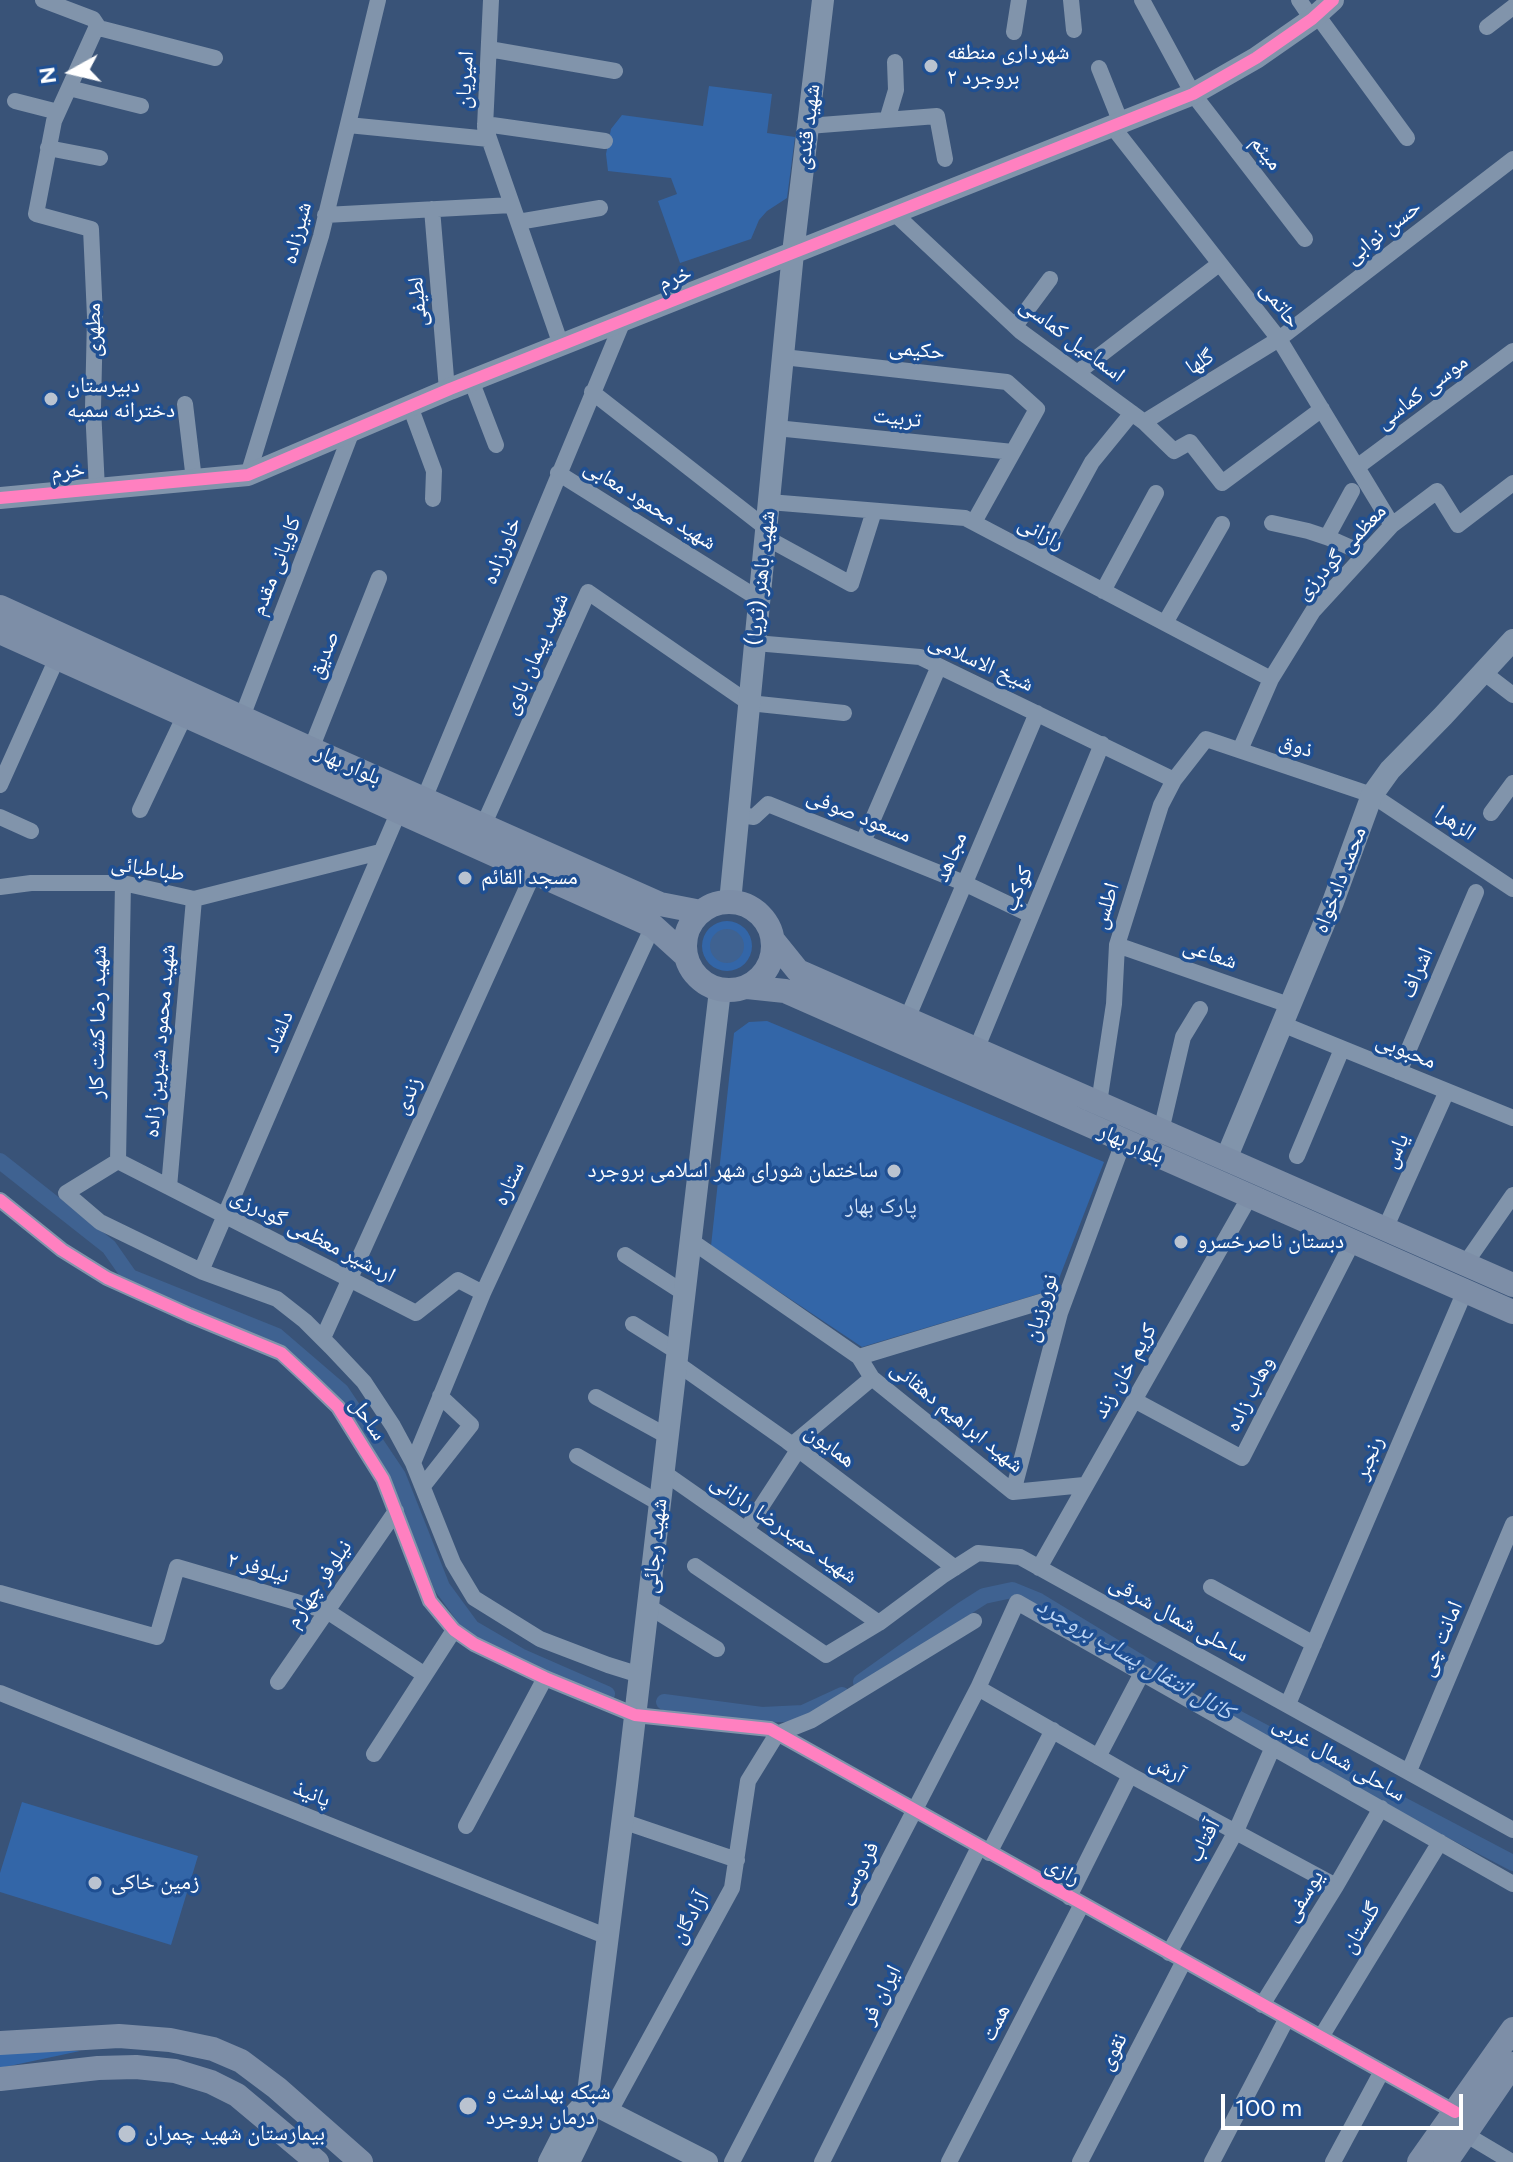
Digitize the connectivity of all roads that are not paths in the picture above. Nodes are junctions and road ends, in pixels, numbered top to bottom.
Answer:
1 (43, 0) edge
2 (378, 0) edge
3 (491, 0) edge
4 (823, 0) edge
5 (1019, 0) edge
6 (1071, 0) edge
7 (1142, 0) edge
8 (1299, 0) edge
9 (1513, 7) edge
10 (1320, 11) edge
11 (97, 26) junction
12 (1487, 27) dead end
13 (1074, 30) dead end
14 (1014, 32) dead end
15 (489, 49) junction
16 (215, 58) dead end
17 (895, 62) dead end
18 (1099, 68) dead end
19 (615, 71) dead end
20 (69, 88) junction
21 (1193, 94) junction
22 (15, 101) dead end
23 (141, 106) dead end
24 (58, 112) junction
25 (887, 120) junction
26 (348, 125) junction
27 (1117, 125) junction
28 (808, 126) junction
29 (487, 131) junction
30 (1407, 138) dead end
31 (605, 141) dead end
32 (48, 148) junction
33 (100, 158) dead end
34 (945, 159) dead end
35 (1513, 159) edge
36 (512, 205) junction
37 (600, 208) dead end
38 (432, 209) junction
39 (894, 213) junction
40 (325, 215) junction
41 (518, 222) junction
42 (1305, 239) dead end
43 (793, 253) junction
44 (1219, 264) junction
45 (1050, 279) dead end
46 (623, 321) junction
47 (1015, 326) junction
48 (1279, 339) junction
49 (561, 345) junction
50 (1513, 351) edge
51 (783, 357) junction
52 (1077, 373) junction
53 (471, 380) junction
54 (447, 390) junction
55 (592, 392) junction
56 (185, 404) dead end
57 (410, 406) junction
58 (1322, 409) junction
59 (1138, 417) junction
60 (776, 428) junction
61 (352, 431) junction
62 (496, 445) dead end
63 (1013, 452) junction
64 (1357, 467) junction
65 (558, 473) junction
66 (248, 475) junction
67 (194, 480) junction
68 (1511, 488) edge
69 (97, 489) junction
70 (1352, 491) dead end
71 (1156, 493) dead end
72 (0, 498) edge
73 (433, 499) dead end
74 (769, 502) junction
75 (874, 511) junction
76 (974, 522) junction
77 (1272, 523) dead end
78 (1222, 524) dead end
79 (1392, 525) junction
80 (766, 532) junction
81 (1327, 537) junction
82 (1365, 554) junction
83 (1040, 557) junction
84 (379, 578) dead end
85 (1103, 591) junction
86 (759, 599) junction
87 (0, 607) edge
88 (1165, 623) junction
89 (0, 632) edge
90 (1513, 640) edge
91 (755, 643) junction
92 (57, 658) junction
93 (939, 666) junction
94 (1483, 672) junction
95 (1271, 679) junction
96 (1513, 695) edge
97 (749, 703) junction
98 (844, 713) dead end
99 (1037, 713) junction
100 (185, 715) junction
101 (242, 717) junction
102 (1206, 739) joint
103 (1102, 744) junction
104 (311, 749) junction
105 (1240, 750) junction
106 (1174, 780) junction
107 (1513, 783) edge
108 (0, 785) edge
109 (1372, 795) junction
110 (424, 799) junction
111 (140, 810) dead end
112 (399, 811) junction
113 (1491, 813) dead end
114 (740, 815) junction
115 (0, 817) edge
116 (483, 826) junction
117 (31, 831) dead end
118 (863, 842) junction
119 (380, 852) junction
120 (534, 872) junction
121 (123, 883) junction
122 (964, 883) junction
123 (0, 887) edge
124 (1513, 889) edge
125 (1476, 892) dead end
126 (194, 899) junction
127 (730, 902) junction
128 (701, 912) junction
129 (1031, 915) junction
130 (653, 926) junction
131 (773, 940) junction
132 (1117, 945) junction
133 (686, 956) junction
134 (747, 987) junction
135 (720, 990) junction
136 (1200, 1009) dead end
137 (1286, 1015) junction
138 (907, 1019) junction
139 (1342, 1049) junction
140 (976, 1050) junction
141 (1399, 1072) junction
142 (1447, 1091) junction
143 (1045, 1092) junction
144 (1099, 1103) junction
145 (1513, 1117) edge
146 (1161, 1131) junction
147 (1124, 1140) junction
148 (1297, 1156) dead end
149 (1226, 1159) junction
150 (118, 1161) junction
151 (169, 1187) junction
152 (1513, 1195) edge
153 (1250, 1196) junction
154 (0, 1200) edge
155 (225, 1216) junction
156 (1385, 1229) junction
157 (690, 1240) junction
158 (1353, 1241) junction
159 (625, 1255) dead end
160 (1465, 1264) junction
161 (201, 1271) junction
162 (349, 1279) junction
163 (1513, 1285) edge
164 (1465, 1291) junction
165 (483, 1293) junction
166 (684, 1293) junction
167 (1067, 1294) junction
168 (1513, 1312) edge
169 (633, 1324) dead end
170 (323, 1338) junction
171 (676, 1357) junction
172 (859, 1357) junction
173 (872, 1378) junction
174 (440, 1396) junction
175 (596, 1397) dead end
176 (1134, 1400) junction
177 (667, 1436) junction
178 (795, 1448) junction
179 (577, 1456) dead end
180 (413, 1463) junction
181 (663, 1472) junction
182 (1084, 1485) junction
183 (423, 1486) junction
184 (1013, 1492) junction
185 (659, 1503) junction
186 (396, 1511) junction
187 (1513, 1524) edge
188 (746, 1530) junction
189 (695, 1566) dead end
190 (955, 1568) junction
191 (1039, 1568) junction
192 (1211, 1587) dead end
193 (0, 1593) edge
194 (1017, 1602) joint
195 (648, 1606) junction
196 (327, 1611) junction
197 (974, 1621) dead end
198 (879, 1623) junction
199 (454, 1630) junction
200 (1314, 1644) junction
201 (717, 1649) dead end
202 (1142, 1673) junction
203 (425, 1675) junction
204 (640, 1675) junction
205 (545, 1678) junction
206 (278, 1682) dead end
207 (978, 1688) junction
208 (0, 1693) edge
209 (1288, 1704) junction
210 (635, 1715) junction
211 (1053, 1730) junction
212 (777, 1734) junction
213 (1273, 1747) junction
214 (374, 1754) dead end
215 (1098, 1757) junction
216 (1409, 1771) junction
217 (1130, 1775) junction
218 (1381, 1808) junction
219 (915, 1812) junction
220 (622, 1821) junction
221 (466, 1826) dead end
222 (1513, 1829) edge
223 (1236, 1831) junction
224 (1440, 1842) junction
225 (984, 1850) junction
226 (737, 1860) junction
227 (1513, 1884) edge
228 (1336, 1886) junction
229 (1075, 1901) junction
230 (608, 1937) junction
231 (1177, 1957) junction
232 (1262, 2005) junction
233 (1287, 2018) junction
234 (1513, 2029) edge
235 (97, 2037) junction
236 (1321, 2037) junction
237 (0, 2043) edge
238 (1513, 2064) edge
239 (98, 2068) junction
240 (1382, 2071) junction
241 (0, 2079) edge
242 (587, 2101) junction
243 (609, 2113) junction
244 (1460, 2123) junction
245 (317, 2162) edge
246 (361, 2162) edge
247 (549, 2162) edge
248 (569, 2162) edge
249 (707, 2162) edge
250 (732, 2162) edge
251 (822, 2162) edge
252 (949, 2162) edge
253 (1080, 2162) edge
254 (1212, 2162) edge
255 (1333, 2162) edge
256 (1419, 2162) edge
257 (1446, 2162) edge
258 (1512, 2162) edge

1 - 11 street
2 - 26 street, شیرزاده
3 - 15 street, امیریان
4 - 28 street, شهید قندی
5 - 14 street
6 - 13 street
7 - 21 street, میثم
8 - 10 street
9 - 12 street
10 - 21 street, خرم
10 - 30 street
11 - 16 street
11 - 20 street
15 - 19 street
15 - 29 street, امیریان
17 - 25 street
18 - 27 street
20 - 23 street
20 - 24 street
21 - 27 street, خرم
21 - 42 street, میثم
22 - 24 street
24 - 32 street
25 - 28 street
25 - 34 street
26 - 29 street
26 - 40 street, شیرزاده
27 - 39 street, خرم
27 - 44 street, حاتمی
28 - 43 street, شهید قندی
29 - 31 street
29 - 36 street, امیریان
32 - 33 street
32 - 69 street, مطهری
35 - 48 street, حسن نوابی
36 - 38 street
36 - 41 street, امیریان
37 - 41 street
38 - 40 street
38 - 54 street, لطیفی
39 - 43 street, خرم
39 - 47 street, اسماعیل کماسی
40 - 66 street, شیرزاده
41 - 49 street, امیریان
43 - 46 street, خرم
43 - 51 street, شهید باهنر (ثریا)
44 - 48 street, حاتمی
44 - 52 street
45 - 47 street
46 - 49 street, خرم
46 - 55 street, خاورزاده
47 - 52 street, اسماعیل کماسی
48 - 58 street, حاتمی
48 - 59 street, گلها
49 - 53 street, خرم
50 - 64 street, موسی کماسی
51 - 60 street, شهید باهنر (ثریا)
51 - 63 street, حکیمی
52 - 59 street, اسماعیل کماسی
53 - 54 street, خرم
53 - 62 street
54 - 57 street, خرم
55 - 65 street, خاورزاده
55 - 80 street
56 - 67 street
57 - 61 street, خرم
57 - 73 street
58 - 59 street, اسماعیل کماسی
58 - 64 street, حاتمی
59 - 83 street, گلها
60 - 63 street, تربیت
60 - 74 street, شهید باهنر (ثریا)
61 - 66 street, خرم
61 - 101 street, کاویانی مقدم
63 - 76 street
64 - 79 street, حاتمی
65 - 86 street, شهید محمود معابی
65 - 110 street, خاورزاده
66 - 67 street, خرم
67 - 69 street, خرم
68 - 79 street, معظمی گودرزی
69 - 72 street, خرم
70 - 81 street
71 - 85 street
74 - 75 street, رازانی
74 - 80 street, شهید باهنر (ثریا)
75 - 76 street, رازانی
75 - 80 street
76 - 83 street, رازانی
77 - 81 street
78 - 88 street
79 - 82 street, معظمی گودرزی
80 - 86 street, شهید باهنر (ثریا)
81 - 82 street
82 - 95 street, معظمی گودرزی
83 - 85 street, رازانی
84 - 104 street, صدیق
85 - 88 street, رازانی
86 - 91 street, شهید باهنر (ثریا)
87 - 101 main road, بلوار بهار
88 - 95 street, رازانی
89 - 92 main road, بلوار بهار
90 - 94 street, محمد دادخواه
91 - 93 street, شیخ الاسلامی
91 - 97 street, شهید باهنر (ثریا)
92 - 100 main road, بلوار بهار
92 - 108 street
93 - 99 street, شیخ الاسلامی
93 - 118 street
94 - 96 street
94 - 109 street, محمد دادخواه
95 - 105 street, معظمی گودرزی
97 - 98 street
97 - 114 street, شهید باهنر (ثریا)
97 - 116 street, شهید پیمان باوی
99 - 103 street, شیخ الاسلامی
99 - 122 street, مجاهد
100 - 111 street
100 - 112 main road, بلوار بهار
101 - 104 main road, بلوار بهار
102 - 105 street, ذوق
102 - 106 street, اطلس
103 - 106 street, شیخ الاسلامی
103 - 129 street, کوکب
104 - 110 main road, بلوار بهار
105 - 109 street, ذوق
106 - 132 street, اطلس
107 - 113 street
109 - 124 street, الزهرا
109 - 137 street, محمد دادخواه
110 - 116 main road, بلوار بهار
112 - 119 street, دلشاد
112 - 120 main road, بلوار بهار
114 - 118 street, مسعود صوفی
114 - 127 street, شهید باهنر (ثریا)
115 - 117 street
116 - 128 main road, بلوار بهار
118 - 122 street, مسعود صوفی
119 - 126 street, طباطبائی
119 - 155 street, دلشاد
120 - 130 main road, بلوار بهار
120 - 162 street, زندی
121 - 123 street, طباطبائی
121 - 126 street, طباطبائی
121 - 150 street, شهید رضا کشت کار
122 - 129 street, مسعود صوفی
122 - 138 street, مجاهد
125 - 141 street, اشراف
126 - 151 street, شهید محمود شیرین زاده
127 - 128 main road
127 - 131 main road
128 - 133 main road
129 - 140 street, کوکب
130 - 133 main road, بلوار بهار
130 - 165 street, ستاره
131 - 134 main road
131 - 138 main road, بلوار بهار
132 - 137 street, شعاعی
132 - 144 street, اطلس
133 - 135 main road
134 - 135 main road
134 - 143 main road, بلوار بهار
135 - 157 street, شهید رجائی
136 - 146 street
137 - 139 street, محبوبی
137 - 149 street, محمد دادخواه
138 - 140 main road, بلوار بهار
139 - 141 street, محبوبی
139 - 148 street
140 - 143 main road, بلوار بهار
141 - 142 street, محبوبی
142 - 145 street, محبوبی
142 - 156 street, یاس
143 - 144 main road, بلوار بهار
143 - 147 main road, بلوار بهار
144 - 146 main road, بلوار بهار
146 - 149 main road, بلوار بهار
147 - 153 main road, بلوار بهار
147 - 167 street, نوروزیان
149 - 156 main road, بلوار بهار
150 - 151 street, اردشیر معظمی گودرزی
150 - 161 street, ساحل
151 - 155 street, اردشیر معظمی گودرزی
152 - 160 street
153 - 158 main road, بلوار بهار
153 - 176 street, کریم خان زند
154 - 186 street, ساحل
155 - 161 street, دلشاد
155 - 162 street, اردشیر معظمی گودرزی
156 - 160 main road, بلوار بهار
157 - 166 street, شهید رجائی
157 - 172 street, شهید ابراهیم دهقانی
158 - 164 main road, بلوار بهار
158 - 176 street, وهاب زاده
159 - 166 street
160 - 163 main road, بلوار بهار
161 - 170 street, ساحل
162 - 165 street, اردشیر معظمی گودرزی
162 - 170 street, زندی
164 - 168 main road, بلوار بهار
164 - 200 street, رنجبر
165 - 174 street, ستاره
166 - 171 street, شهید رجائی
167 - 172 street, شهید ابراهیم دهقانی
167 - 184 street, نوروزیان
169 - 171 street, همایون
170 - 180 street, ساحل
171 - 177 street, شهید رجائی
171 - 178 street, همایون
172 - 173 street, شهید ابراهیم دهقانی
173 - 178 street
173 - 184 street, شهید ابراهیم دهقانی
174 - 180 street, ستاره
174 - 183 street
175 - 177 street
176 - 182 street, کریم خان زند
177 - 181 street, شهید رجائی
178 - 188 street
178 - 190 street, همایون
179 - 185 street
180 - 183 street, ساحل
181 - 185 street, شهید رجائی
181 - 188 street, شهید حمیدرضا رازانی
182 - 184 street, شهید ابراهیم دهقانی
182 - 191 street, کریم خان زند
183 - 204 street, ساحل
185 - 195 street, شهید رجائی
186 - 196 street, نیلوفر چهارم
186 - 199 street, ساحل
187 - 216 street, امانت چی
188 - 198 street, شهید حمیدرضا رازانی
189 - 198 street, ساحلی شمال شرقی
190 - 191 street, ساحلی شمال شرقی
190 - 198 street, ساحلی شمال شرقی
191 - 209 street, ساحلی شمال شرقی
192 - 200 street
193 - 196 street, نیلوفر ۲
194 - 202 street, ساحلی شمال غربی
194 - 207 street, فردوسی
195 - 201 street
195 - 204 street, شهید رجائی
196 - 203 street, نیلوفر ۲
196 - 206 street, نیلوفر چهارم
197 - 212 street
199 - 203 street
199 - 205 street, ساحل
200 - 209 street, رنجبر
202 - 213 street, ساحلی شمال غربی
202 - 215 street
203 - 214 street
204 - 210 street, شهید رجائی
205 - 210 street, ساحل
205 - 221 street
207 - 211 street, آرش
207 - 219 street, فردوسی
208 - 230 street, پانیذ
209 - 216 street, ساحلی شمال شرقی
210 - 212 street, رازی
210 - 220 street, شهید رجائی
211 - 215 street, آرش
211 - 225 street, ایران فر
212 - 219 street, رازی
212 - 226 street, آزادگان
213 - 218 street, ساحلی شمال غربی
213 - 223 street, آفتاب
215 - 217 street, آرش
216 - 222 street, ساحلی شمال شرقی
217 - 223 street, آرش
217 - 229 street, همت
218 - 224 street, ساحلی شمال غربی
218 - 228 street, یوسفی
219 - 225 street, رازی
219 - 250 street, فردوسی
220 - 226 street
220 - 230 street, شهید رجائی
223 - 228 street, آرش
223 - 231 street, آفتاب
224 - 227 street, ساحلی شمال غربی
224 - 236 street, گلستان
225 - 229 street, رازی
225 - 251 street, ایران فر
226 - 243 street, آزادگان
228 - 232 street, یوسفی
229 - 231 street, رازی
229 - 252 street, همت
230 - 242 street, شهید رجائی
231 - 232 street, رازی
231 - 253 street, نقوی
232 - 233 street, رازی
233 - 236 street, رازی
233 - 254 street
234 - 244 main road
235 - 237 main road
235 - 239 main road
235 - 246 main road
236 - 240 street, رازی
238 - 244 main road
239 - 241 main road
239 - 245 main road
240 - 244 street, رازی
240 - 255 street
242 - 243 street
242 - 247 street, شهید رجائی
242 - 248 street, شهید رجائی
243 - 249 street
244 - 256 main road
244 - 257 main road
244 - 258 street, رازی

